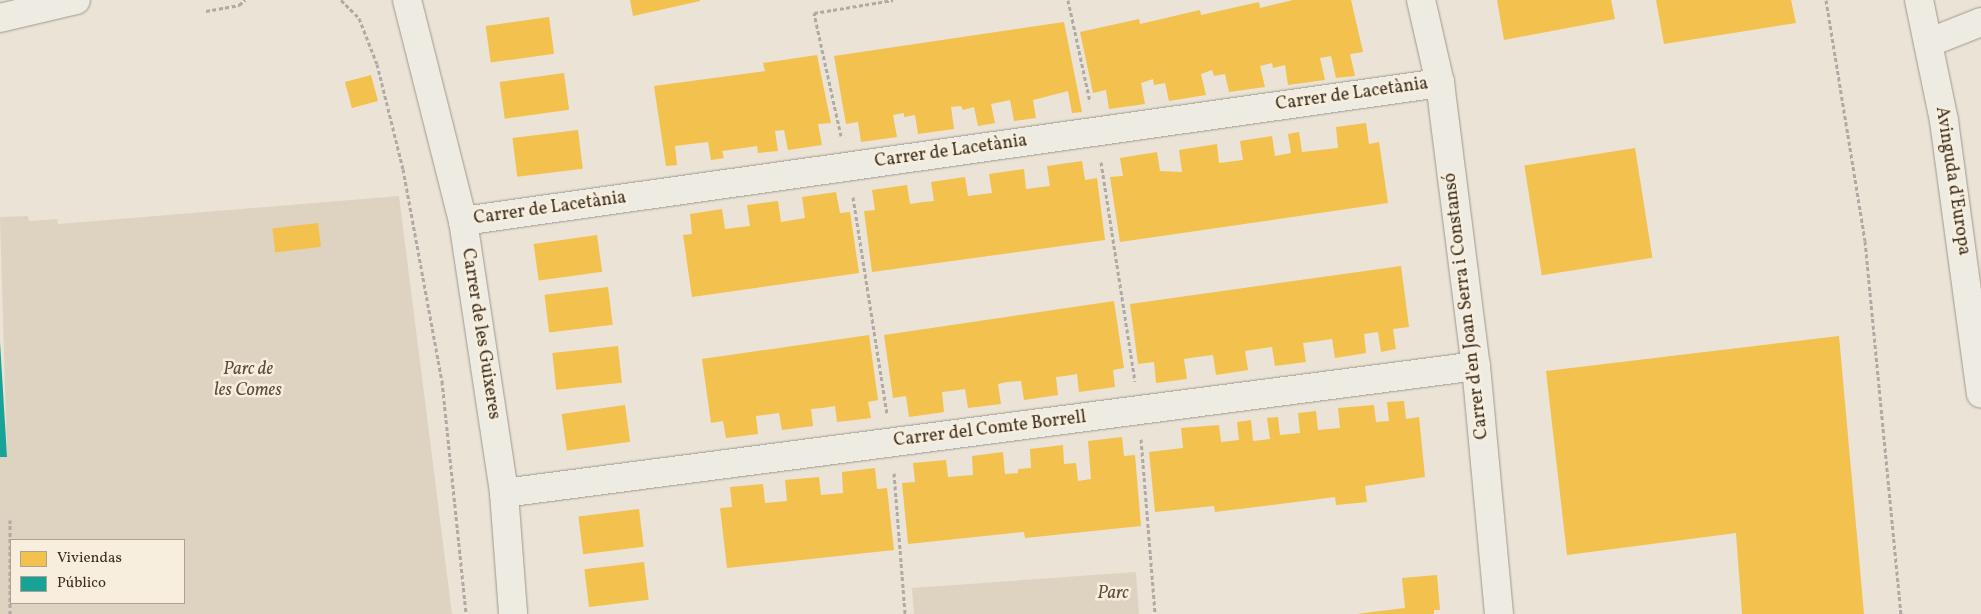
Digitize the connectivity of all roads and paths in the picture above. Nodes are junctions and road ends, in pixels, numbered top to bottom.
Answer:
1 (76, 0) edge
2 (245, 0) edge
3 (341, 0) edge
4 (408, 0) edge
5 (893, 0) edge
6 (1068, 0) edge
7 (1421, 0) edge
8 (1826, 0) edge
9 (1919, 0) edge
10 (206, 11) dead end
11 (0, 18) edge
12 (1981, 22) edge
13 (1928, 43) junction
14 (1440, 83) junction
15 (1097, 132) junction
16 (848, 167) junction
17 (463, 221) junction
18 (1973, 262) edge
19 (1978, 340) edge
20 (1476, 366) junction
21 (1981, 392) edge
22 (1139, 410) junction
23 (892, 443) junction
24 (504, 493) junction
25 (10, 520) dead end
26 (10, 614) edge
27 (466, 614) edge
28 (513, 614) edge
29 (905, 614) edge
30 (1155, 614) edge
31 (1499, 614) edge
32 (1901, 614) edge

1 - 11 street
2 - 10 path
3 - 27 path
4 - 17 street, Carrer de les Guixeres
5 - 16 path
6 - 15 path
7 - 14 street, Carrer d'en Joan Serra i Constansó
8 - 32 path
9 - 13 street, Avinguda d'Europa
12 - 13 street
13 - 18 street, Avinguda d'Europa
14 - 15 street, Carrer de Lacetània
14 - 20 street, Carrer d'en Joan Serra i Constansó
15 - 16 street, Carrer de Lacetània
15 - 22 path
16 - 17 street, Carrer de Lacetània
16 - 23 path
17 - 24 street, Carrer de les Guixeres
18 - 19 street, Avinguda d'Europa
19 - 21 street, Avinguda d'Europa
20 - 22 street, Carrer del Comte Borrell
20 - 31 street, Carrer d'en Joan Serra i Constansó
22 - 23 street, Carrer del Comte Borrell
22 - 30 path
23 - 24 street, Carrer del Comte Borrell
23 - 29 path
24 - 28 street, Carrer de les Guixeres
25 - 26 path

